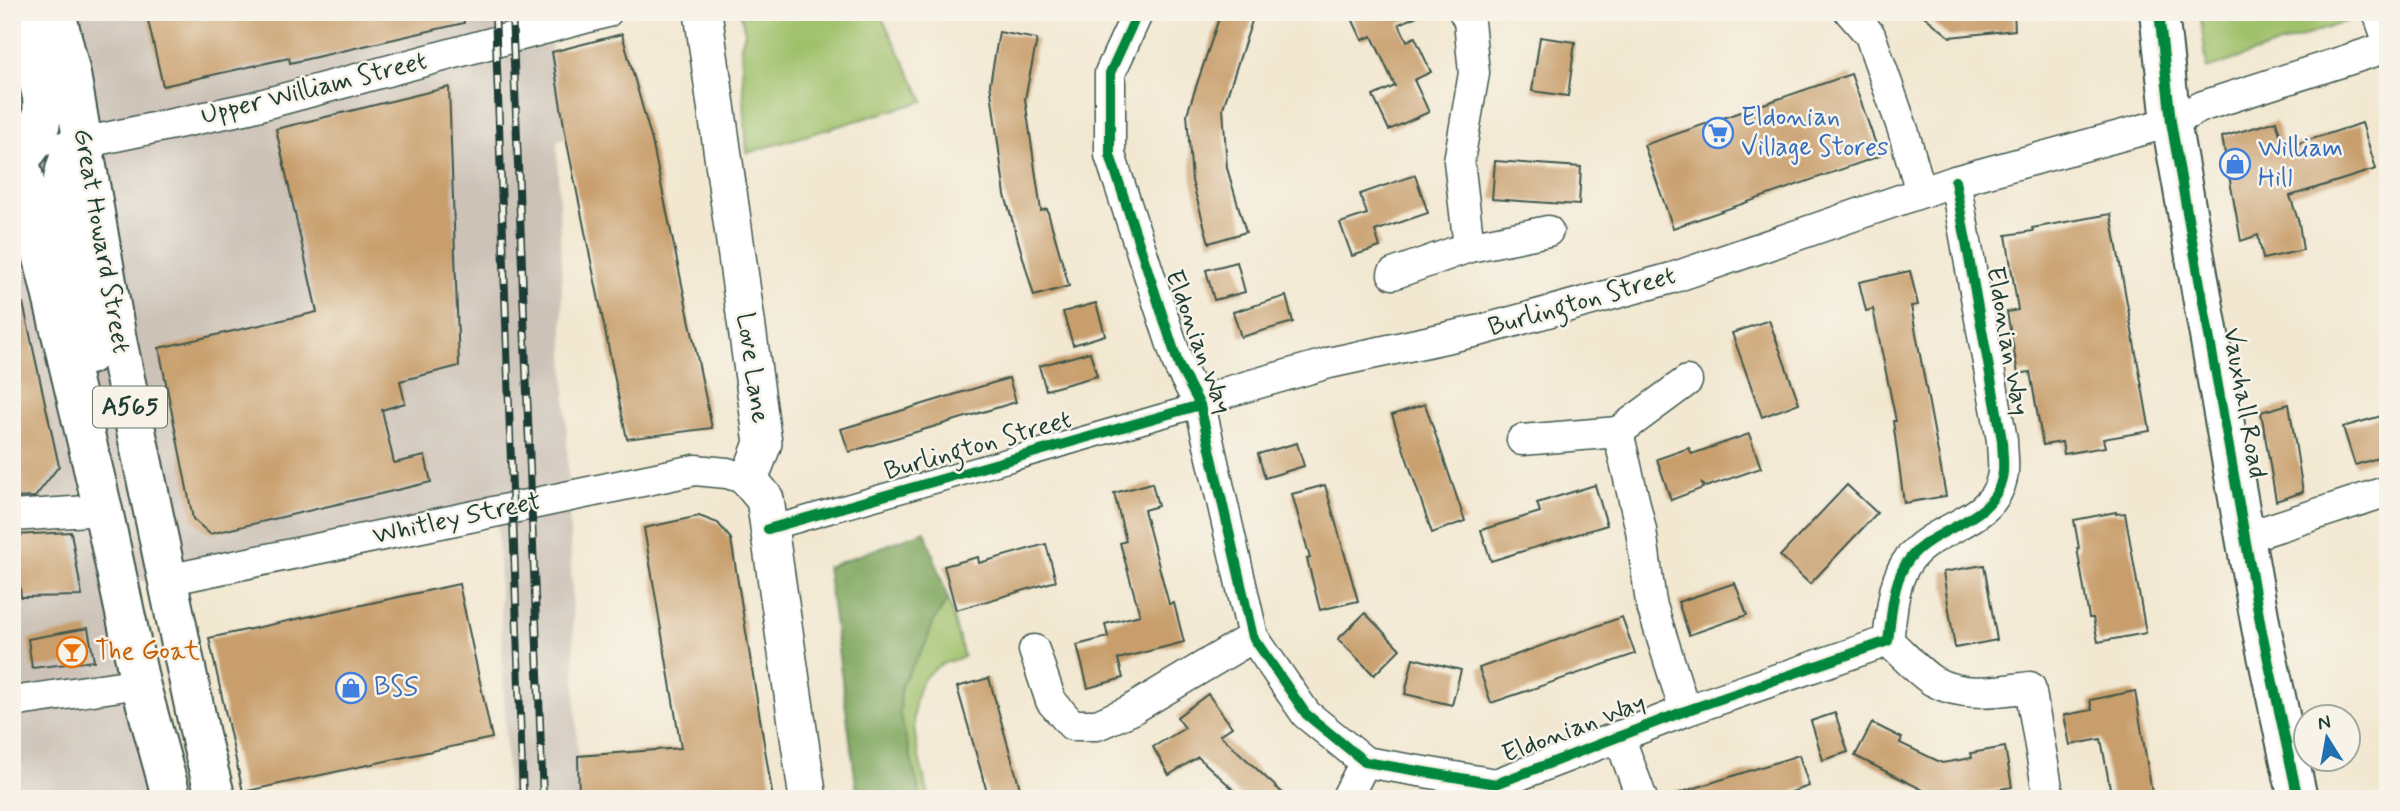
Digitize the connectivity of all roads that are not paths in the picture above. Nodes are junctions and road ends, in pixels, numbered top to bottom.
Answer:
1 (23, 12) edge
2 (56, 12) edge
3 (607, 12) edge
4 (703, 12) edge
5 (1138, 12) edge
6 (1464, 12) edge
7 (1850, 12) edge
8 (2160, 12) edge
9 (2378, 12) edge
10 (2388, 44) edge
11 (2171, 122) junction
12 (83, 141) junction
13 (14, 149) edge
14 (1955, 181) junction
15 (1921, 192) junction
16 (1548, 231) dead end
17 (1469, 247) junction
18 (1393, 274) dead end
19 (1687, 381) dead end
20 (1200, 405) junction
21 (1618, 432) junction
22 (1522, 440) dead end
23 (749, 480) junction
24 (2388, 491) edge
25 (103, 510) junction
26 (12, 516) edge
27 (768, 529) junction
28 (2246, 537) junction
29 (167, 580) junction
30 (1254, 637) junction
31 (1888, 641) junction
32 (1034, 650) dead end
33 (140, 683) junction
34 (12, 702) edge
35 (1685, 711) junction
36 (1619, 736) junction
37 (1365, 762) junction
38 (172, 799) edge
39 (216, 799) edge
40 (808, 799) edge
41 (1346, 799) edge
42 (1642, 799) edge
43 (2049, 799) edge
44 (2298, 799) edge

1 - 13 main road
2 - 12 main road, Great Howard Street / A565
3 - 12 street, Upper William Street
4 - 23 street, Love Lane
5 - 20 street, Eldonian Way
6 - 17 street
7 - 15 street
8 - 11 main road, Vauxhall Road
9 - 10 street
10 - 11 street, Burlington Street
11 - 14 street, Burlington Street
11 - 28 main road, Vauxhall Road
12 - 13 street, Upper William Street
12 - 25 main road
12 - 29 main road, Great Howard Street / A565
13 - 25 main road, Great Howard Street / A565
14 - 15 street, Burlington Street
14 - 31 street, Eldonian Way
15 - 20 street, Burlington Street
16 - 17 street
17 - 18 street
19 - 21 street
20 - 27 street, Burlington Street
20 - 30 street, Eldonian Way
21 - 22 street
21 - 35 street
23 - 27 street
23 - 29 street, Whitley Street
24 - 28 street
25 - 26 street
25 - 33 main road, Great Howard Street / A565
27 - 40 street
28 - 44 main road, Vauxhall Road
29 - 39 main road, Great Howard Street / A565
30 - 32 street
30 - 37 street, Eldonian Way
31 - 35 street, Eldonian Way
31 - 43 street
33 - 34 street
33 - 38 main road, Great Howard Street / A565
35 - 36 street, Eldonian Way
36 - 37 street, Eldonian Way
36 - 42 street
37 - 41 street

